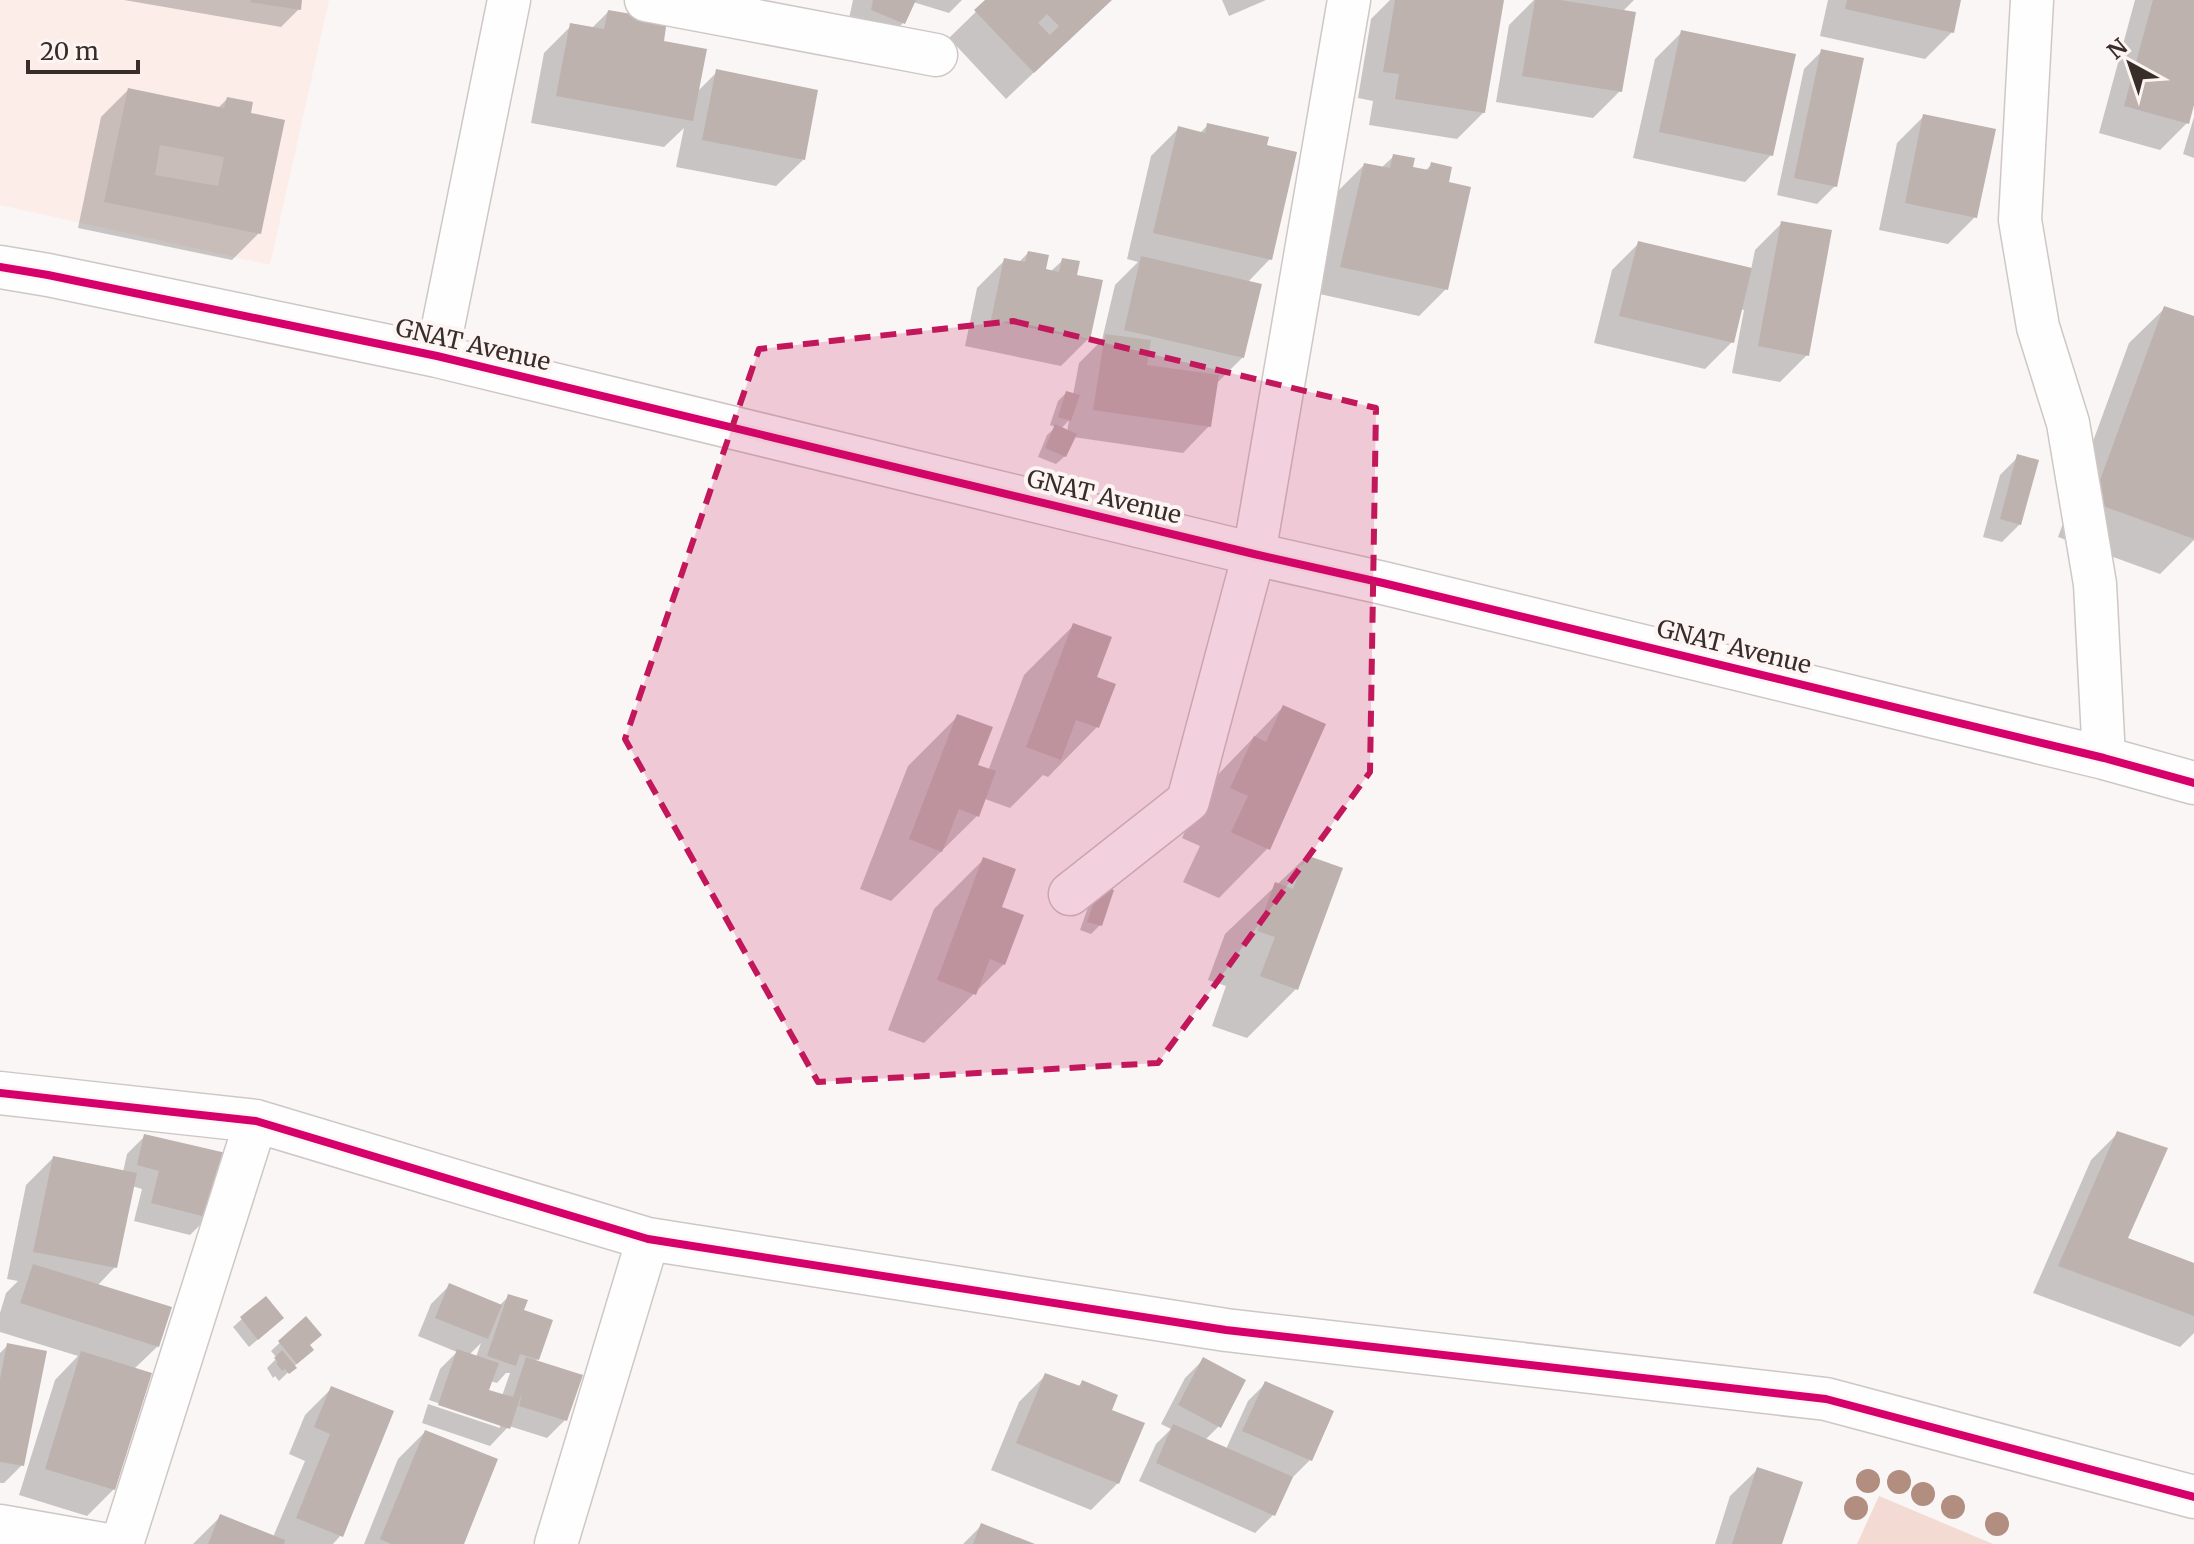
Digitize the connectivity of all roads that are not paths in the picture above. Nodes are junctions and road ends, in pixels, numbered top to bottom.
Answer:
1 (509, 0) edge
2 (646, 0) edge
3 (1349, 0) edge
4 (2032, 0) edge
5 (936, 55) dead end
6 (0, 267) edge
7 (437, 356) junction
8 (1254, 554) junction
9 (2104, 758) junction
10 (2194, 783) edge
11 (1070, 894) dead end
12 (0, 1093) edge
13 (256, 1121) junction
14 (648, 1239) junction
15 (2194, 1497) edge
16 (0, 1526) edge
17 (102, 1544) edge
18 (122, 1544) edge
19 (556, 1544) edge

1 - 7 street
2 - 5 street
3 - 8 street
4 - 9 street
6 - 7 street, GNAT Avenue
7 - 8 street, GNAT Avenue
8 - 9 street, GNAT Avenue
8 - 11 street
9 - 10 street, GNAT Avenue
12 - 13 street
13 - 14 street
13 - 18 street
14 - 15 street
14 - 19 street
16 - 17 street

